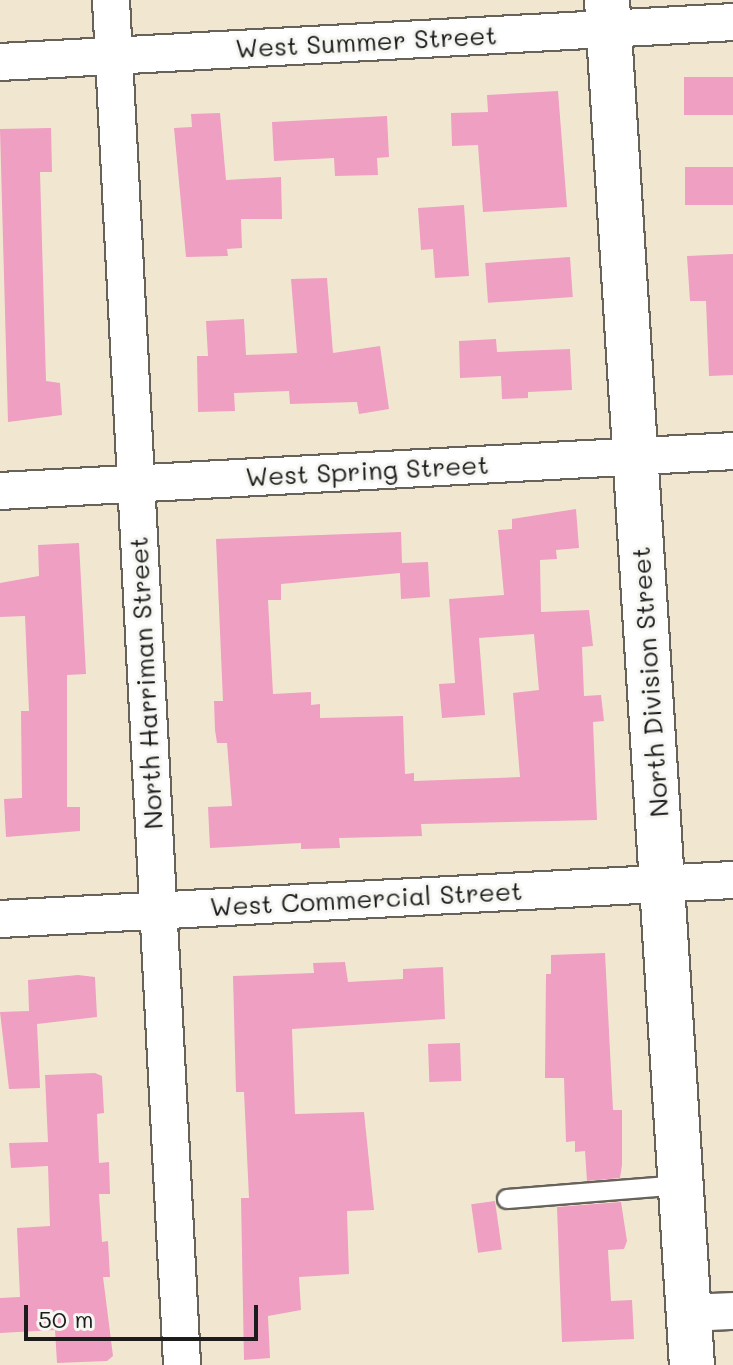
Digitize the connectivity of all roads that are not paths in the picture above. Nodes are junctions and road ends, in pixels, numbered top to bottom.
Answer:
1 (111, 0) edge
2 (608, 14) edge
3 (733, 22) edge
4 (114, 57) junction
5 (0, 62) edge
6 (733, 451) edge
7 (636, 456) junction
8 (137, 484) junction
9 (0, 491) edge
10 (733, 880) edge
11 (663, 883) junction
12 (157, 911) junction
13 (0, 919) edge
14 (681, 1185) junction
15 (507, 1199) dead end
16 (733, 1311) edge
17 (690, 1313) junction
18 (182, 1365) edge
19 (692, 1365) edge

1 - 4 street, North Harriman Street
2 - 3 street, West Summer Street
2 - 4 street, West Summer Street
2 - 7 street, North Division Street
4 - 5 street, West Summer Street
4 - 8 street, North Harriman Street
6 - 7 street, West Spring Street
7 - 8 street, West Spring Street
7 - 11 street, North Division Street
8 - 9 street, West Spring Street
8 - 12 street, North Harriman Street
10 - 11 street, West Commercial Street
11 - 12 street, West Commercial Street
11 - 14 street, North Division Street
12 - 13 street, West Commercial Street
12 - 18 street, North Harriman Street
14 - 15 lane
14 - 17 street, North Division Street
16 - 17 street
17 - 19 street, North Division Street

